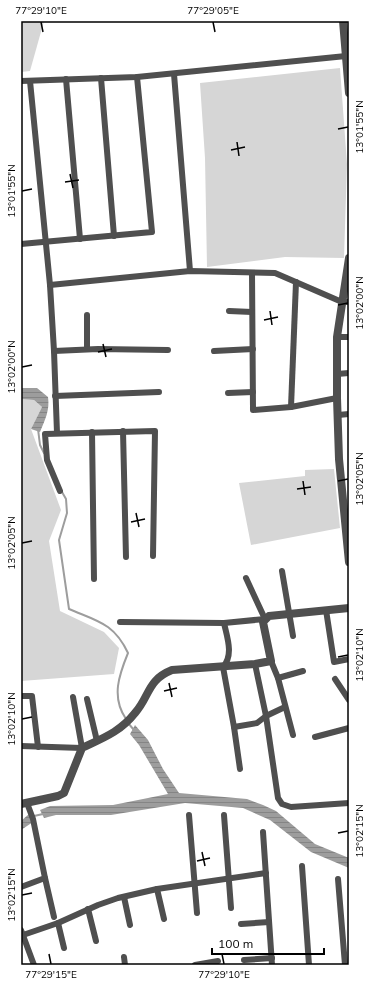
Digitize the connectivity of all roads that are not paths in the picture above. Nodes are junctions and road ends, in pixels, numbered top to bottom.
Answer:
1 (343, 21) edge
2 (347, 40) edge
3 (346, 56) junction
4 (174, 74) junction
5 (137, 77) junction
6 (101, 78) junction
7 (66, 79) junction
8 (21, 81) edge
9 (30, 81) junction
10 (349, 93) edge
11 (114, 236) junction
12 (80, 239) junction
13 (44, 242) junction
14 (21, 244) edge
15 (349, 258) edge
16 (190, 271) junction
17 (252, 273) junction
18 (296, 282) junction
19 (50, 285) junction
20 (345, 302) edge
21 (229, 311) dead end
22 (252, 312) junction
23 (87, 315) dead end
24 (349, 337) edge
25 (338, 338) junction
26 (86, 349) junction
27 (253, 349) junction
28 (168, 350) dead end
29 (54, 351) junction
30 (214, 351) dead end
31 (349, 373) edge
32 (337, 374) junction
33 (159, 392) dead end
34 (253, 392) junction
35 (228, 393) dead end
36 (54, 396) junction
37 (337, 398) junction
38 (291, 407) junction
39 (349, 414) edge
40 (338, 415) junction
41 (123, 431) junction
42 (92, 432) junction
43 (56, 433) junction
44 (60, 491) dead end
45 (347, 530) edge
46 (154, 556) dead end
47 (126, 557) dead end
48 (349, 562) edge
49 (282, 571) dead end
50 (94, 578) dead end
51 (246, 578) dead end
52 (349, 608) edge
53 (326, 610) junction
54 (291, 614) junction
55 (266, 619) junction
56 (120, 622) dead end
57 (224, 623) junction
58 (293, 636) dead end
59 (349, 659) edge
60 (271, 661) junction
61 (255, 664) junction
62 (223, 667) junction
63 (303, 671) dead end
64 (278, 678) junction
65 (335, 679) dead end
66 (21, 696) edge
67 (73, 697) dead end
68 (87, 700) dead end
69 (349, 700) edge
70 (286, 707) junction
71 (266, 716) junction
72 (234, 727) junction
73 (349, 728) edge
74 (293, 735) dead end
75 (315, 737) dead end
76 (97, 741) junction
77 (21, 746) edge
78 (38, 746) junction
79 (82, 748) junction
80 (240, 769) dead end
81 (349, 803) edge
82 (26, 806) edge
83 (188, 815) dead end
84 (224, 815) dead end
85 (263, 832) dead end
86 (302, 866) dead end
87 (266, 873) junction
88 (45, 878) junction
89 (229, 878) junction
90 (338, 879) dead end
91 (194, 882) junction
92 (21, 887) edge
93 (157, 889) junction
94 (124, 897) junction
95 (231, 908) dead end
96 (88, 909) junction
97 (197, 914) dead end
98 (54, 917) dead end
99 (164, 919) dead end
100 (269, 922) junction
101 (58, 923) junction
102 (241, 924) dead end
103 (130, 925) dead end
104 (22, 933) edge
105 (96, 941) dead end
106 (64, 948) dead end
107 (124, 957) dead end
108 (272, 958) junction
109 (244, 960) dead end
110 (218, 961) dead end
111 (34, 965) edge
112 (125, 965) edge
113 (196, 965) edge
114 (272, 965) edge
115 (309, 965) edge
116 (344, 965) edge

1 - 2 street
2 - 3 street
3 - 4 street
3 - 10 street
4 - 5 street
4 - 16 street
5 - 6 street
5 - 11 street
6 - 7 street
6 - 11 street
7 - 9 street
7 - 12 street
8 - 9 street
9 - 13 street
11 - 12 street
12 - 13 street
13 - 14 street
13 - 19 street
15 - 20 street
16 - 17 street
16 - 19 street
17 - 18 street
17 - 22 street
18 - 20 street
18 - 38 street
19 - 29 street
20 - 25 street
21 - 22 street
22 - 27 street
23 - 26 street
24 - 25 street
25 - 32 street
26 - 28 street
26 - 29 street
27 - 30 street
27 - 34 street
29 - 36 street
31 - 32 street
32 - 37 street
33 - 36 street
34 - 35 street
34 - 38 street
36 - 43 street
37 - 38 street
37 - 40 street
39 - 40 street
40 - 45 street
41 - 42 street
41 - 46 street
41 - 47 street
42 - 43 street
42 - 50 street
43 - 44 street
45 - 48 street
49 - 54 street
51 - 55 street
52 - 53 street
53 - 54 street
53 - 59 street
54 - 55 street
54 - 58 street
55 - 57 street
55 - 60 street
56 - 57 street
57 - 62 street
60 - 61 street
60 - 64 street
61 - 62 street
61 - 71 street
62 - 72 street
62 - 76 street
63 - 64 street
64 - 70 street
65 - 69 street
66 - 78 street
67 - 79 street
68 - 76 street
70 - 71 street
70 - 74 street
71 - 72 street
71 - 81 street
72 - 80 street
73 - 75 street
76 - 79 street
77 - 78 street
78 - 79 street
79 - 82 street
82 - 88 street
83 - 91 street
84 - 89 street
85 - 87 street
86 - 115 street
87 - 89 street
87 - 100 street
88 - 92 street
88 - 98 street
89 - 91 street
89 - 95 street
90 - 116 street
91 - 93 street
91 - 97 street
93 - 94 street
93 - 99 street
94 - 96 street
94 - 103 street
96 - 101 street
96 - 105 street
100 - 102 street
100 - 108 street
101 - 104 street
101 - 106 street
104 - 111 street
107 - 112 street
108 - 109 street
108 - 114 street
110 - 113 street

